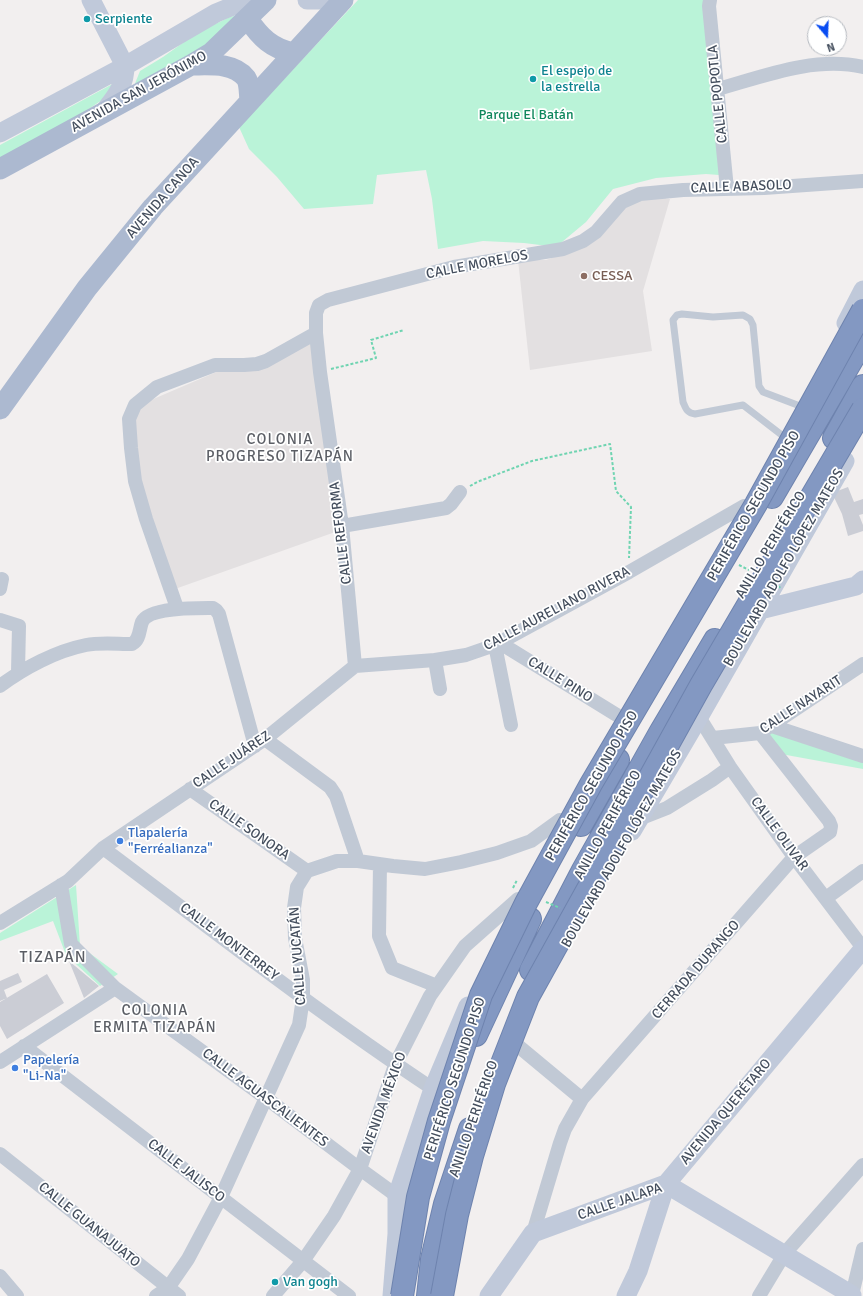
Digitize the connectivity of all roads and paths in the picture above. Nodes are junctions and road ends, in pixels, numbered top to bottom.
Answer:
1 (91, 0) edge
2 (266, 0) edge
3 (307, 0) edge
4 (342, 0) edge
5 (710, 0) edge
6 (248, 19) junction
7 (294, 53) junction
8 (191, 65) junction
9 (125, 66) junction
10 (863, 67) edge
11 (718, 89) junction
12 (250, 100) junction
13 (103, 113) junction
14 (0, 133) edge
15 (0, 169) edge
16 (863, 181) edge
17 (727, 189) junction
18 (622, 202) joint
19 (863, 290) edge
20 (319, 305) joint
21 (863, 310) edge
22 (404, 330) dead end
23 (316, 333) junction
24 (863, 341) edge
25 (320, 372) junction
26 (863, 386) edge
27 (800, 406) junction
28 (0, 409) edge
29 (863, 409) edge
30 (863, 429) edge
31 (783, 436) junction
32 (460, 492) joint
33 (744, 506) junction
34 (342, 526) junction
35 (738, 564) dead end
36 (750, 571) dead end
37 (629, 572) junction
38 (776, 585) dead end
39 (861, 587) edge
40 (782, 589) dead end
41 (177, 608) junction
42 (760, 610) junction
43 (0, 620) edge
44 (497, 644) junction
45 (435, 660) junction
46 (863, 664) edge
47 (355, 666) junction
48 (18, 672) junction
49 (0, 686) edge
50 (440, 689) dead end
51 (620, 717) junction
52 (699, 717) junction
53 (511, 725) dead end
54 (766, 730) junction
55 (661, 731) junction
56 (713, 738) junction
57 (260, 743) junction
58 (863, 756) edge
59 (730, 767) junction
60 (662, 779) junction
61 (190, 789) junction
62 (639, 819) junction
63 (560, 820) junction
64 (103, 848) junction
65 (794, 857) junction
66 (358, 861) junction
67 (380, 864) junction
68 (307, 871) junction
69 (863, 871) edge
70 (517, 880) dead end
71 (61, 885) junction
72 (515, 895) junction
73 (826, 898) junction
74 (541, 900) dead end
75 (561, 908) dead end
76 (0, 923) edge
77 (863, 949) edge
78 (436, 986) junction
79 (115, 988) junction
80 (303, 998) junction
81 (516, 1045) junction
82 (24, 1046) junction
83 (0, 1062) edge
84 (395, 1064) junction
85 (433, 1089) junction
86 (266, 1098) junction
87 (582, 1099) junction
88 (0, 1154) edge
89 (863, 1165) edge
90 (360, 1169) junction
91 (666, 1184) junction
92 (397, 1196) junction
93 (221, 1197) junction
94 (533, 1233) junction
95 (863, 1249) edge
96 (785, 1253) junction
97 (303, 1261) junction
98 (0, 1276) edge
99 (173, 1292) edge
100 (856, 1292) edge
101 (17, 1296) edge
102 (156, 1296) edge
103 (273, 1296) edge
104 (348, 1296) edge
105 (380, 1296) edge
106 (392, 1296) edge
107 (402, 1296) edge
108 (406, 1296) edge
109 (428, 1296) edge
110 (442, 1296) edge
111 (450, 1296) edge
112 (489, 1296) edge
113 (626, 1296) edge
114 (759, 1296) edge

1 - 9 main road
2 - 6 main road, AVENIDA SAN JERÓNIMO
2 - 9 main road, AVENIDA SAN JERÓNIMO
3 - 4 main road
4 - 7 main road, AVENIDA CANOA
5 - 11 street, CALLE POPOTLA
6 - 7 main road
6 - 8 main road, AVENIDA SAN JERÓNIMO
7 - 12 main road, AVENIDA CANOA
8 - 12 main road
8 - 13 main road, AVENIDA SAN JERÓNIMO
9 - 13 main road
9 - 14 main road, AVENIDA SAN JERÓNIMO
10 - 11 street
11 - 17 street, CALLE POPOTLA
12 - 28 main road, AVENIDA CANOA
13 - 15 main road, AVENIDA SAN JERÓNIMO
16 - 17 street, CALLE ABASOLO
17 - 18 street, CALLE ABASOLO
18 - 20 street, CALLE MORELOS
19 - 27 main road
20 - 23 street, CALLE REFORMA
21 - 107 highway, PERIFÉRICO SEGUNDO PISO, bridge
22 - 25 path
23 - 25 street, CALLE REFORMA
23 - 41 street
24 - 108 highway, ANILLO PERIFÉRICO
25 - 34 street, CALLE REFORMA
26 - 55 highway, ANILLO PERIFÉRICO
27 - 31 main road
27 - 31 lane
29 - 110 highway, bridge
30 - 42 main road, BOULEVARD ADOLFO LÓPEZ MATEOS
31 - 33 main road
32 - 34 street
32 - 37 path
33 - 37 street, CALLE AURELIANO RIVERA
33 - 51 main road
34 - 47 street, CALLE REFORMA
35 - 36 path, bridge
37 - 44 street, CALLE AURELIANO RIVERA
38 - 40 path, bridge
39 - 42 main road
41 - 48 street
41 - 57 street
42 - 52 main road, BOULEVARD ADOLFO LÓPEZ MATEOS
43 - 48 street
44 - 45 street, CALLE AURELIANO RIVERA
44 - 51 street, CALLE PINO
44 - 53 street
45 - 47 street, CALLE AURELIANO RIVERA
45 - 50 street
46 - 54 street, CALLE NAYARIT
47 - 57 street, CALLE JUÁREZ
48 - 49 street
51 - 63 main road
52 - 56 street, CALLE OLIVAR
52 - 60 main road, BOULEVARD ADOLFO LÓPEZ MATEOS
54 - 56 street, CALLE NAYARIT
54 - 58 street
54 - 65 street, CERRADA DURANGO
55 - 60 highway
55 - 109 highway, ANILLO PERIFÉRICO
56 - 59 street, CALLE OLIVAR
57 - 61 street, CALLE JUÁREZ
57 - 66 street
59 - 62 street
59 - 65 street, CALLE OLIVAR
60 - 62 main road, BOULEVARD ADOLFO LÓPEZ MATEOS
61 - 64 street, CALLE JUÁREZ
61 - 68 street, CALLE SONORA
62 - 81 main road, BOULEVARD ADOLFO LÓPEZ MATEOS
63 - 67 street
63 - 72 main road
64 - 71 street, CALLE JUÁREZ
64 - 80 street, CALLE MONTERREY
65 - 73 street, CALLE OLIVAR
65 - 87 street, CERRADA DURANGO
66 - 67 street
66 - 68 street
67 - 78 street
68 - 80 street, CALLE YUCATÁN
69 - 73 street
70 - 72 path
71 - 76 street, CALLE JUÁREZ
71 - 79 street, CALLE AGUASCALIENTES
72 - 78 street, AVENIDA MÉXICO
72 - 85 main road
73 - 77 street, CALLE OLIVAR
74 - 75 path, bridge
77 - 91 main road, AVENIDA QUERÉTARO
78 - 84 street, AVENIDA MÉXICO
79 - 82 street
79 - 86 street, CALLE AGUASCALIENTES
80 - 84 street, CALLE MONTERREY
80 - 86 street, CALLE YUCATÁN
81 - 87 street
81 - 111 main road, BOULEVARD ADOLFO LÓPEZ MATEOS
82 - 83 street
82 - 93 street, CALLE JALISCO
84 - 85 street, CALLE MONTERREY
84 - 90 street, AVENIDA MÉXICO
85 - 92 main road
86 - 90 street, CALLE AGUASCALIENTES
86 - 93 street, CALLE YUCATÁN
87 - 94 street, CERRADA DURANGO
88 - 99 street, CALLE GUANAJUATO
89 - 96 street
90 - 92 street, CALLE AGUASCALIENTES
90 - 97 street, AVENIDA MÉXICO
91 - 94 main road, CALLE JALAPA
91 - 96 main road, CALLE JALAPA
91 - 113 main road, AVENIDA QUERÉTARO
92 - 105 main road
92 - 106 main road
93 - 97 street, CALLE JALISCO
93 - 99 street, CALLE YUCATÁN
94 - 112 main road
95 - 100 street
96 - 100 main road, CALLE JALAPA
96 - 114 street
97 - 103 street, AVENIDA MÉXICO
97 - 104 street, CALLE JALISCO
98 - 101 street
99 - 102 street, CALLE YUCATÁN

